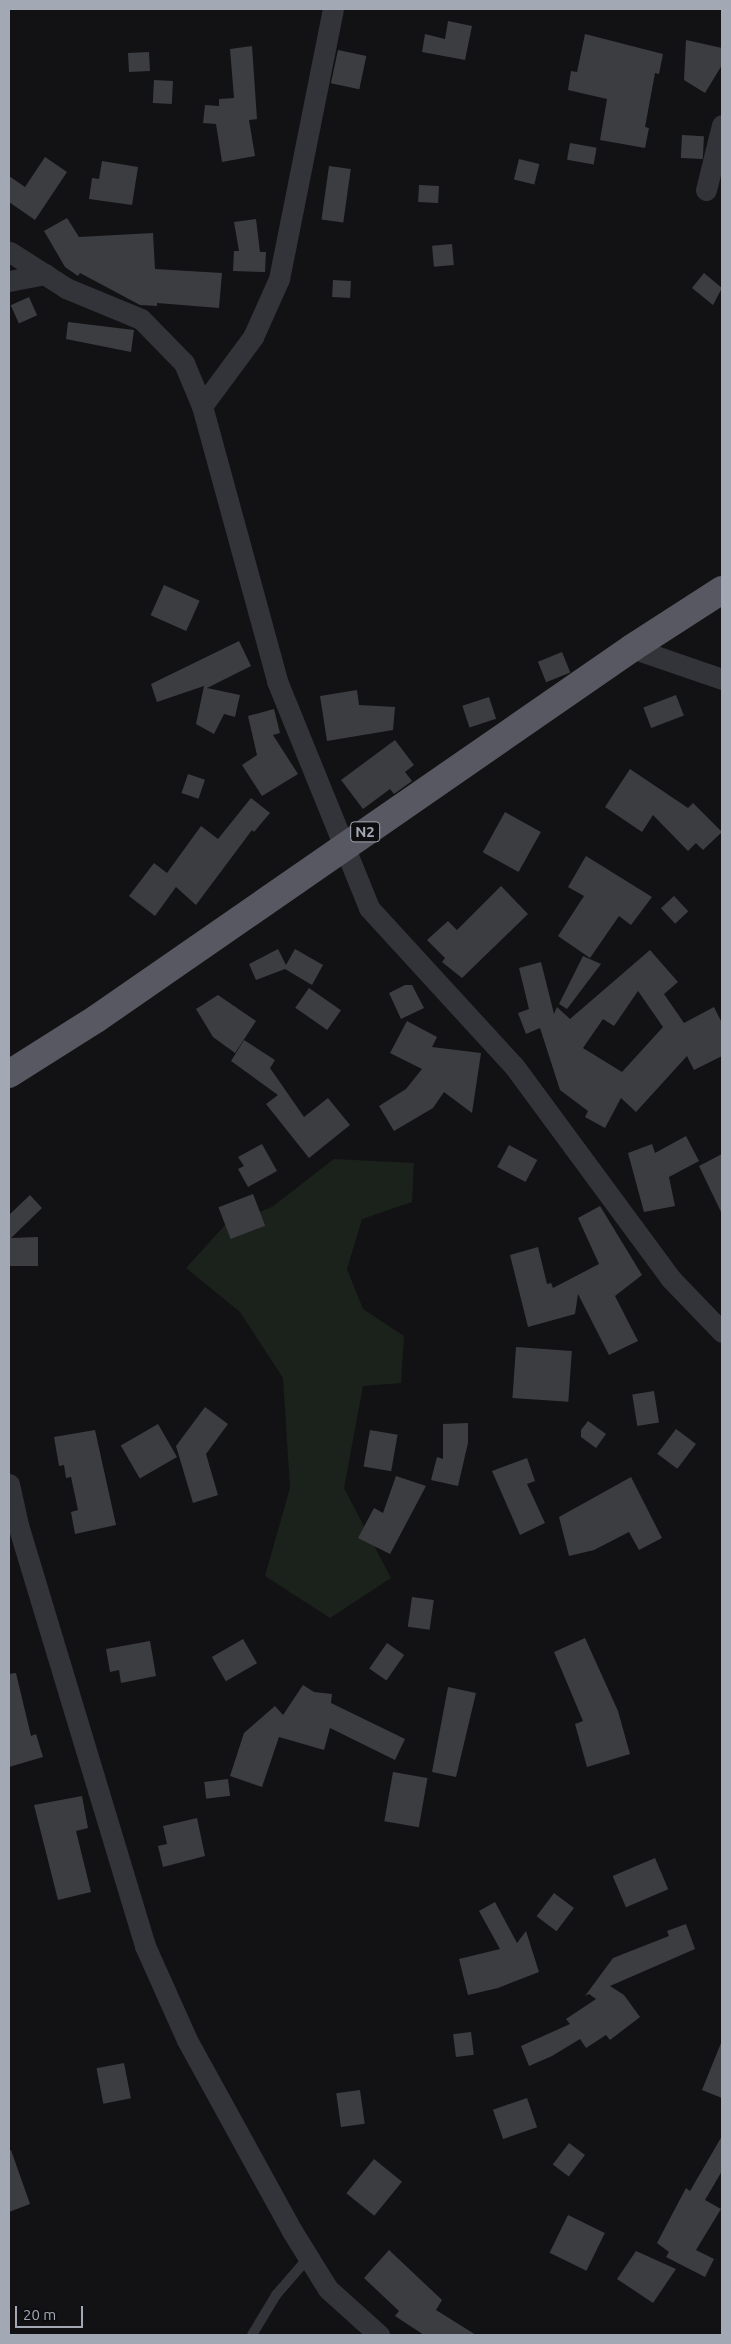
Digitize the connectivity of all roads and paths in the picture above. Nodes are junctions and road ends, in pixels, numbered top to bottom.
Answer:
1 (333, 9) edge
2 (722, 125) edge
3 (706, 190) dead end
4 (10, 252) dead end
5 (45, 274) junction
6 (9, 281) edge
7 (202, 406) junction
8 (722, 590) edge
9 (632, 648) junction
10 (722, 680) edge
11 (344, 847) junction
12 (9, 1074) edge
13 (722, 1332) edge
14 (9, 1484) edge
15 (308, 2258) junction
16 (252, 2335) edge
17 (379, 2335) edge

1 - 7 street
2 - 3 street
4 - 5 street
5 - 6 street
5 - 7 street
7 - 11 street
8 - 9 highway, N2
9 - 10 street
9 - 11 highway, N2
11 - 12 highway, N2
11 - 13 street
14 - 15 street
15 - 16 lane
15 - 17 street

